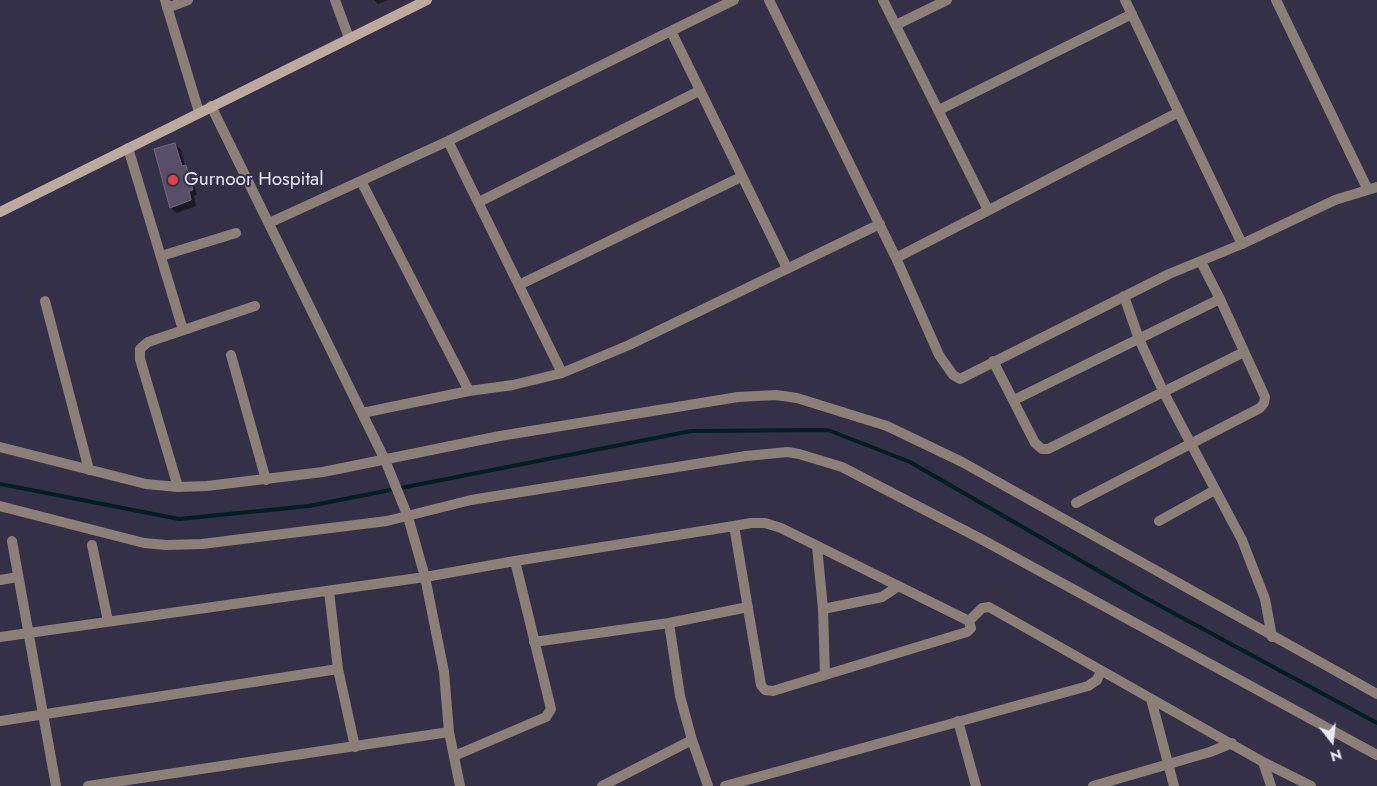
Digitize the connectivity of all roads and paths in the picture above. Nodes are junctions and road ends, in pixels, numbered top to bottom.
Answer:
1 (188, 0) edge
2 (335, 0) edge
3 (427, 0) edge
4 (734, 0) edge
5 (769, 0) edge
6 (883, 0) edge
7 (947, 0) edge
8 (1126, 0) edge
9 (1276, 0) edge
10 (166, 4) edge
11 (1132, 14) junction
12 (896, 25) junction
13 (671, 31) junction
14 (349, 38) junction
15 (700, 91) junction
16 (211, 106) junction
17 (940, 110) junction
18 (199, 112) junction
19 (1179, 112) junction
20 (448, 141) junction
21 (128, 148) junction
22 (742, 177) junction
23 (361, 181) junction
24 (1372, 188) edge
25 (478, 202) junction
26 (988, 210) junction
27 (0, 212) edge
28 (269, 223) junction
29 (880, 224) junction
30 (236, 233) dead end
31 (1242, 244) junction
32 (161, 256) junction
33 (896, 258) junction
34 (1201, 262) junction
35 (787, 268) junction
36 (519, 284) junction
37 (1124, 296) junction
38 (1220, 298) junction
39 (45, 301) dead end
40 (255, 306) dead end
41 (183, 330) junction
42 (1139, 339) junction
43 (1244, 352) junction
44 (231, 355) dead end
45 (993, 361) junction
46 (562, 373) junction
47 (469, 391) junction
48 (1164, 393) junction
49 (1014, 400) junction
50 (362, 413) junction
51 (1190, 444) junction
52 (0, 447) edge
53 (386, 463) junction
54 (89, 470) junction
55 (266, 480) junction
56 (178, 488) junction
57 (1215, 490) junction
58 (1076, 503) dead end
59 (0, 506) edge
60 (407, 514) junction
61 (1159, 520) dead end
62 (734, 526) junction
63 (12, 541) dead end
64 (92, 546) dead end
65 (817, 546) junction
66 (515, 561) junction
67 (18, 577) junction
68 (425, 577) junction
69 (0, 580) edge
70 (897, 587) junction
71 (329, 591) junction
72 (748, 607) junction
73 (823, 609) junction
74 (108, 621) junction
75 (969, 621) junction
76 (669, 623) junction
77 (30, 631) junction
78 (0, 637) edge
79 (1272, 637) junction
80 (534, 642) junction
81 (338, 668) junction
82 (1101, 671) junction
83 (825, 675) junction
84 (1377, 694) edge
85 (1151, 699) junction
86 (44, 713) junction
87 (0, 721) edge
88 (958, 721) junction
89 (449, 732) junction
90 (692, 740) junction
91 (1232, 743) junction
92 (354, 747) junction
93 (1377, 755) edge
94 (454, 756) junction
95 (1263, 762) junction
96 (1167, 764) junction
97 (56, 786) edge
98 (88, 786) edge
99 (460, 786) edge
100 (602, 786) edge
101 (708, 786) edge
102 (725, 786) edge
103 (976, 786) edge
104 (1093, 786) edge
105 (1174, 786) edge
106 (1271, 786) edge
107 (1311, 786) edge

1 - 10 street
2 - 14 street
3 - 14 main road
4 - 13 street
5 - 29 street
6 - 12 street
7 - 12 street
8 - 11 street
9 - 24 street
10 - 18 street
11 - 17 street
11 - 19 street
12 - 17 street
13 - 15 street
13 - 20 street
14 - 16 main road
15 - 22 street
15 - 25 street
16 - 18 main road
16 - 28 street
17 - 26 street
18 - 21 main road
19 - 26 street
19 - 31 street
20 - 23 street
20 - 25 street
21 - 27 main road
21 - 32 street
22 - 35 street
22 - 36 street
23 - 28 street
23 - 47 street
24 - 31 street
25 - 36 street
26 - 33 street
28 - 50 street
29 - 33 street
29 - 35 street
30 - 32 street
31 - 34 street
32 - 41 street
33 - 45 street
34 - 37 street
34 - 38 street
35 - 46 street
36 - 46 street
37 - 42 street
37 - 45 street
38 - 42 street
38 - 43 street
39 - 54 street
40 - 41 street
41 - 56 street
42 - 48 street
42 - 49 street
43 - 48 street
43 - 51 street
44 - 55 street
45 - 49 street
46 - 47 street
47 - 50 street
48 - 49 street
48 - 51 street
50 - 53 street
51 - 57 street
51 - 58 street
52 - 54 street
53 - 55 street
53 - 60 street
53 - 79 street
54 - 56 street
55 - 56 street
57 - 61 street
57 - 79 street
59 - 60 street
60 - 68 street
60 - 93 street
62 - 65 street
62 - 66 street
62 - 72 street
63 - 67 street
64 - 74 street
65 - 70 street
65 - 73 street
66 - 68 street
66 - 80 street
67 - 69 street
67 - 77 street
68 - 71 street
68 - 89 street
70 - 73 street
70 - 75 street
71 - 74 street
71 - 81 street
72 - 76 street
72 - 83 street
73 - 83 street
74 - 77 street
75 - 82 street
75 - 83 street
76 - 80 street
76 - 90 street
77 - 78 street
77 - 86 street
79 - 84 street
80 - 94 street
81 - 86 street
81 - 92 street
82 - 85 street
82 - 88 street
85 - 91 street
85 - 96 street
86 - 87 street
86 - 97 street
88 - 102 street
88 - 103 street
89 - 92 street
89 - 94 street
90 - 100 street
90 - 101 street
91 - 95 street
91 - 96 street
92 - 98 street
94 - 99 street
95 - 106 street
95 - 107 street
96 - 104 street
96 - 105 street

